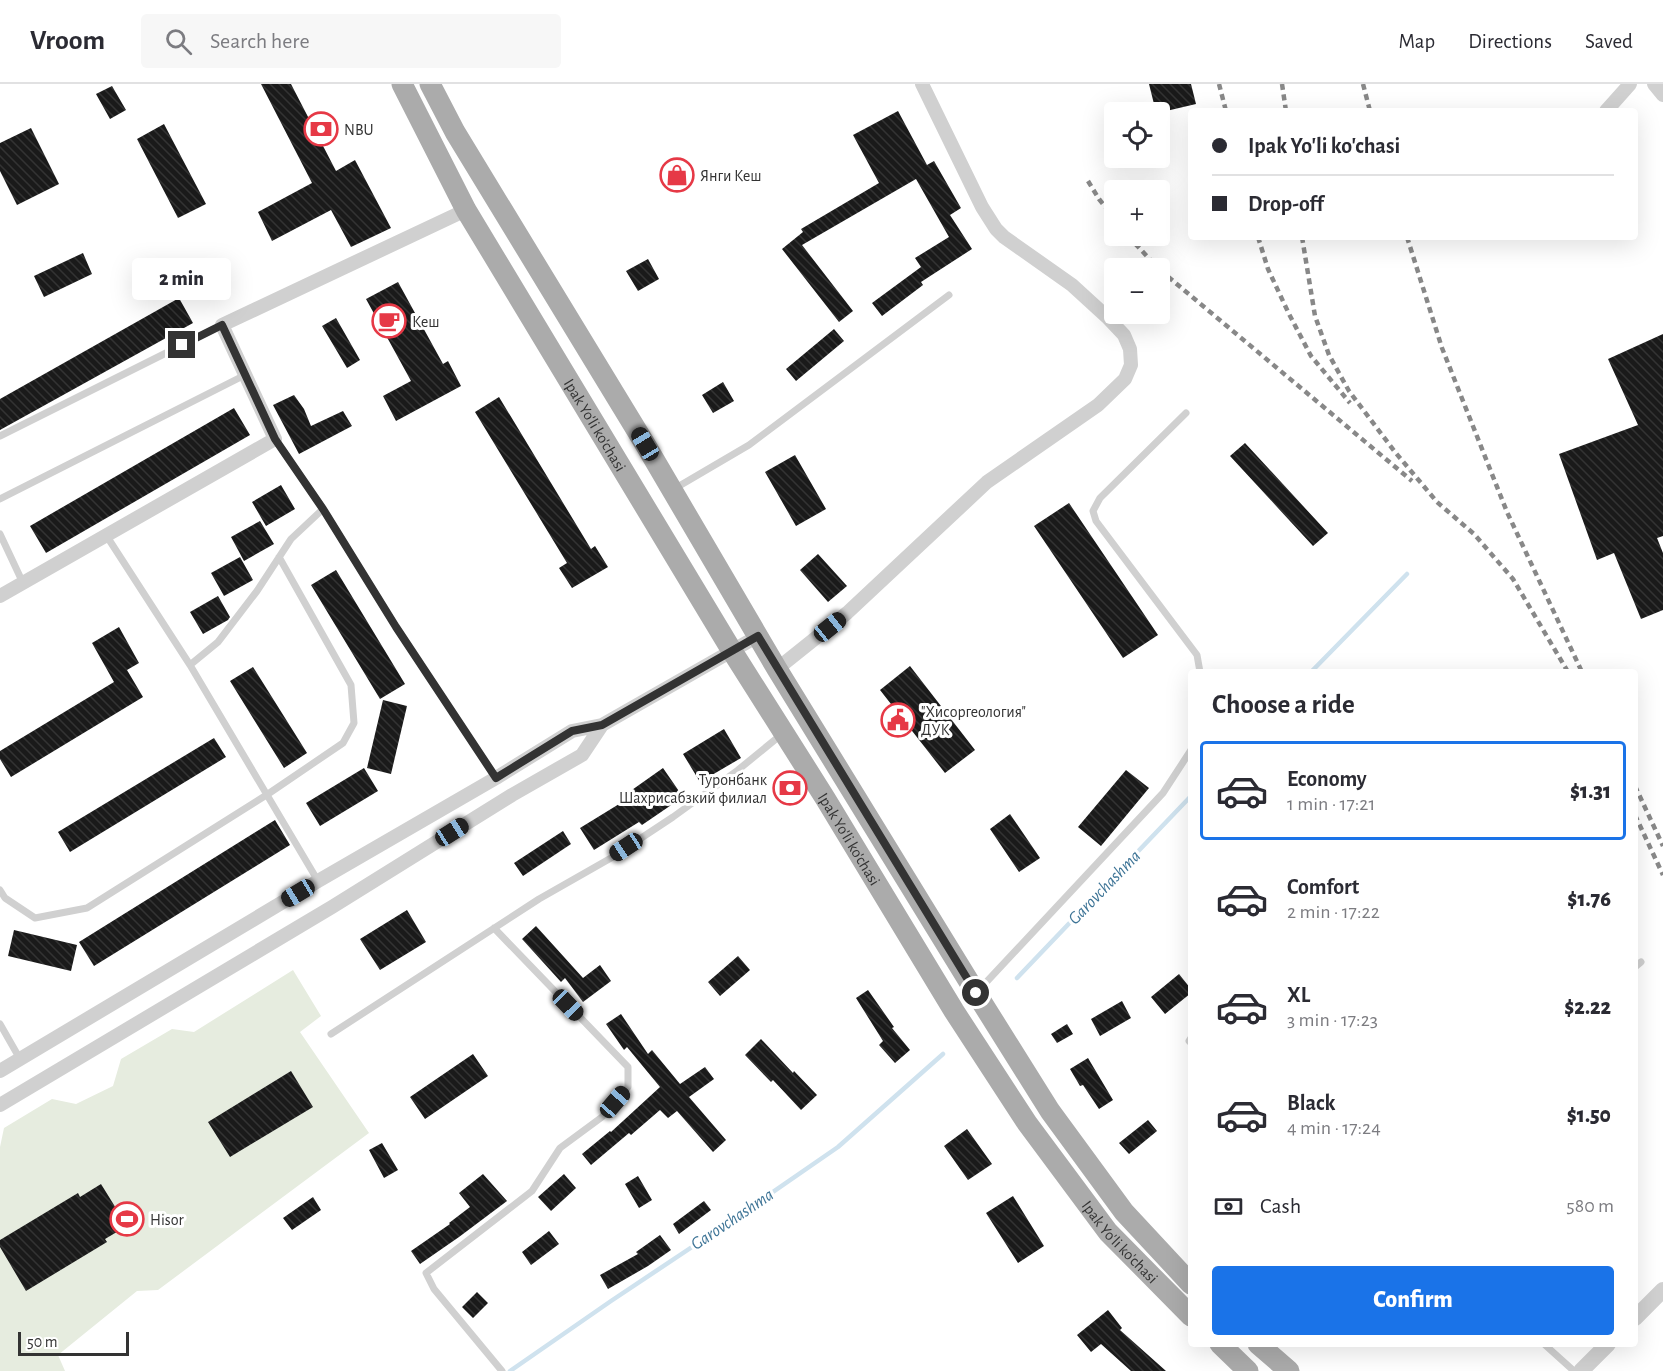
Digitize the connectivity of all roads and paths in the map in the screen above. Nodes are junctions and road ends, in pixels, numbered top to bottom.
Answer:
1 (402, 84) edge
2 (430, 84) edge
3 (922, 84) edge
4 (1630, 84) edge
5 (1654, 84) edge
6 (1663, 95) edge
7 (1609, 108) edge
8 (466, 210) junction
9 (949, 295) dead end
10 (222, 325) junction
11 (245, 375) junction
12 (1186, 413) dead end
13 (0, 436) edge
14 (275, 439) junction
15 (672, 490) junction
16 (0, 499) edge
17 (323, 509) junction
18 (0, 534) edge
19 (106, 535) junction
20 (279, 557) junction
21 (23, 583) junction
22 (0, 596) edge
23 (758, 636) junction
24 (732, 651) junction
25 (190, 665) junction
26 (777, 669) junction
27 (1199, 669) edge
28 (602, 725) junction
29 (784, 733) junction
30 (1188, 754) edge
31 (496, 778) junction
32 (268, 794) junction
33 (318, 881) junction
34 (0, 890) edge
35 (494, 928) junction
36 (976, 993) junction
37 (0, 1024) edge
38 (331, 1034) dead end
39 (20, 1059) junction
40 (0, 1071) edge
41 (0, 1105) edge
42 (1188, 1281) edge
43 (1663, 1290) edge
44 (1188, 1313) edge
45 (1638, 1315) edge
46 (1223, 1347) edge
47 (1261, 1347) edge
48 (1547, 1347) edge
49 (1605, 1347) edge
50 (502, 1371) edge
51 (1248, 1371) edge
52 (1289, 1371) edge
53 (1574, 1371) edge
54 (1581, 1371) edge

1 - 8 main road, Ipak Yo'li ko'chasi
2 - 15 main road, Ipak Yo'li ko'chasi
3 - 26 street
4 - 7 street
5 - 6 street
8 - 10 street
8 - 24 main road, Ipak Yo'li ko'chasi
9 - 15 lane
10 - 11 street
10 - 13 lane
11 - 14 street
11 - 16 lane
12 - 27 lane
14 - 17 lane
14 - 19 street
15 - 23 main road, Ipak Yo'li ko'chasi
17 - 20 lane
17 - 31 lane
18 - 21 lane
19 - 21 street
19 - 25 lane
20 - 25 lane
20 - 32 lane
21 - 22 street
23 - 24 street
23 - 26 main road, Ipak Yo'li ko'chasi
24 - 28 street
24 - 29 main road, Ipak Yo'li ko'chasi
25 - 32 lane
26 - 36 main road, Ipak Yo'li ko'chasi
28 - 31 street
28 - 41 street
29 - 35 lane
29 - 44 main road, Ipak Yo'li ko'chasi
30 - 36 lane
31 - 33 street
32 - 33 lane
32 - 34 lane
33 - 39 street
35 - 38 lane
35 - 50 lane
36 - 42 main road, Ipak Yo'li ko'chasi
37 - 39 lane
39 - 40 street
43 - 45 street
46 - 51 main road
47 - 52 main road
48 - 53 lane
49 - 54 street

